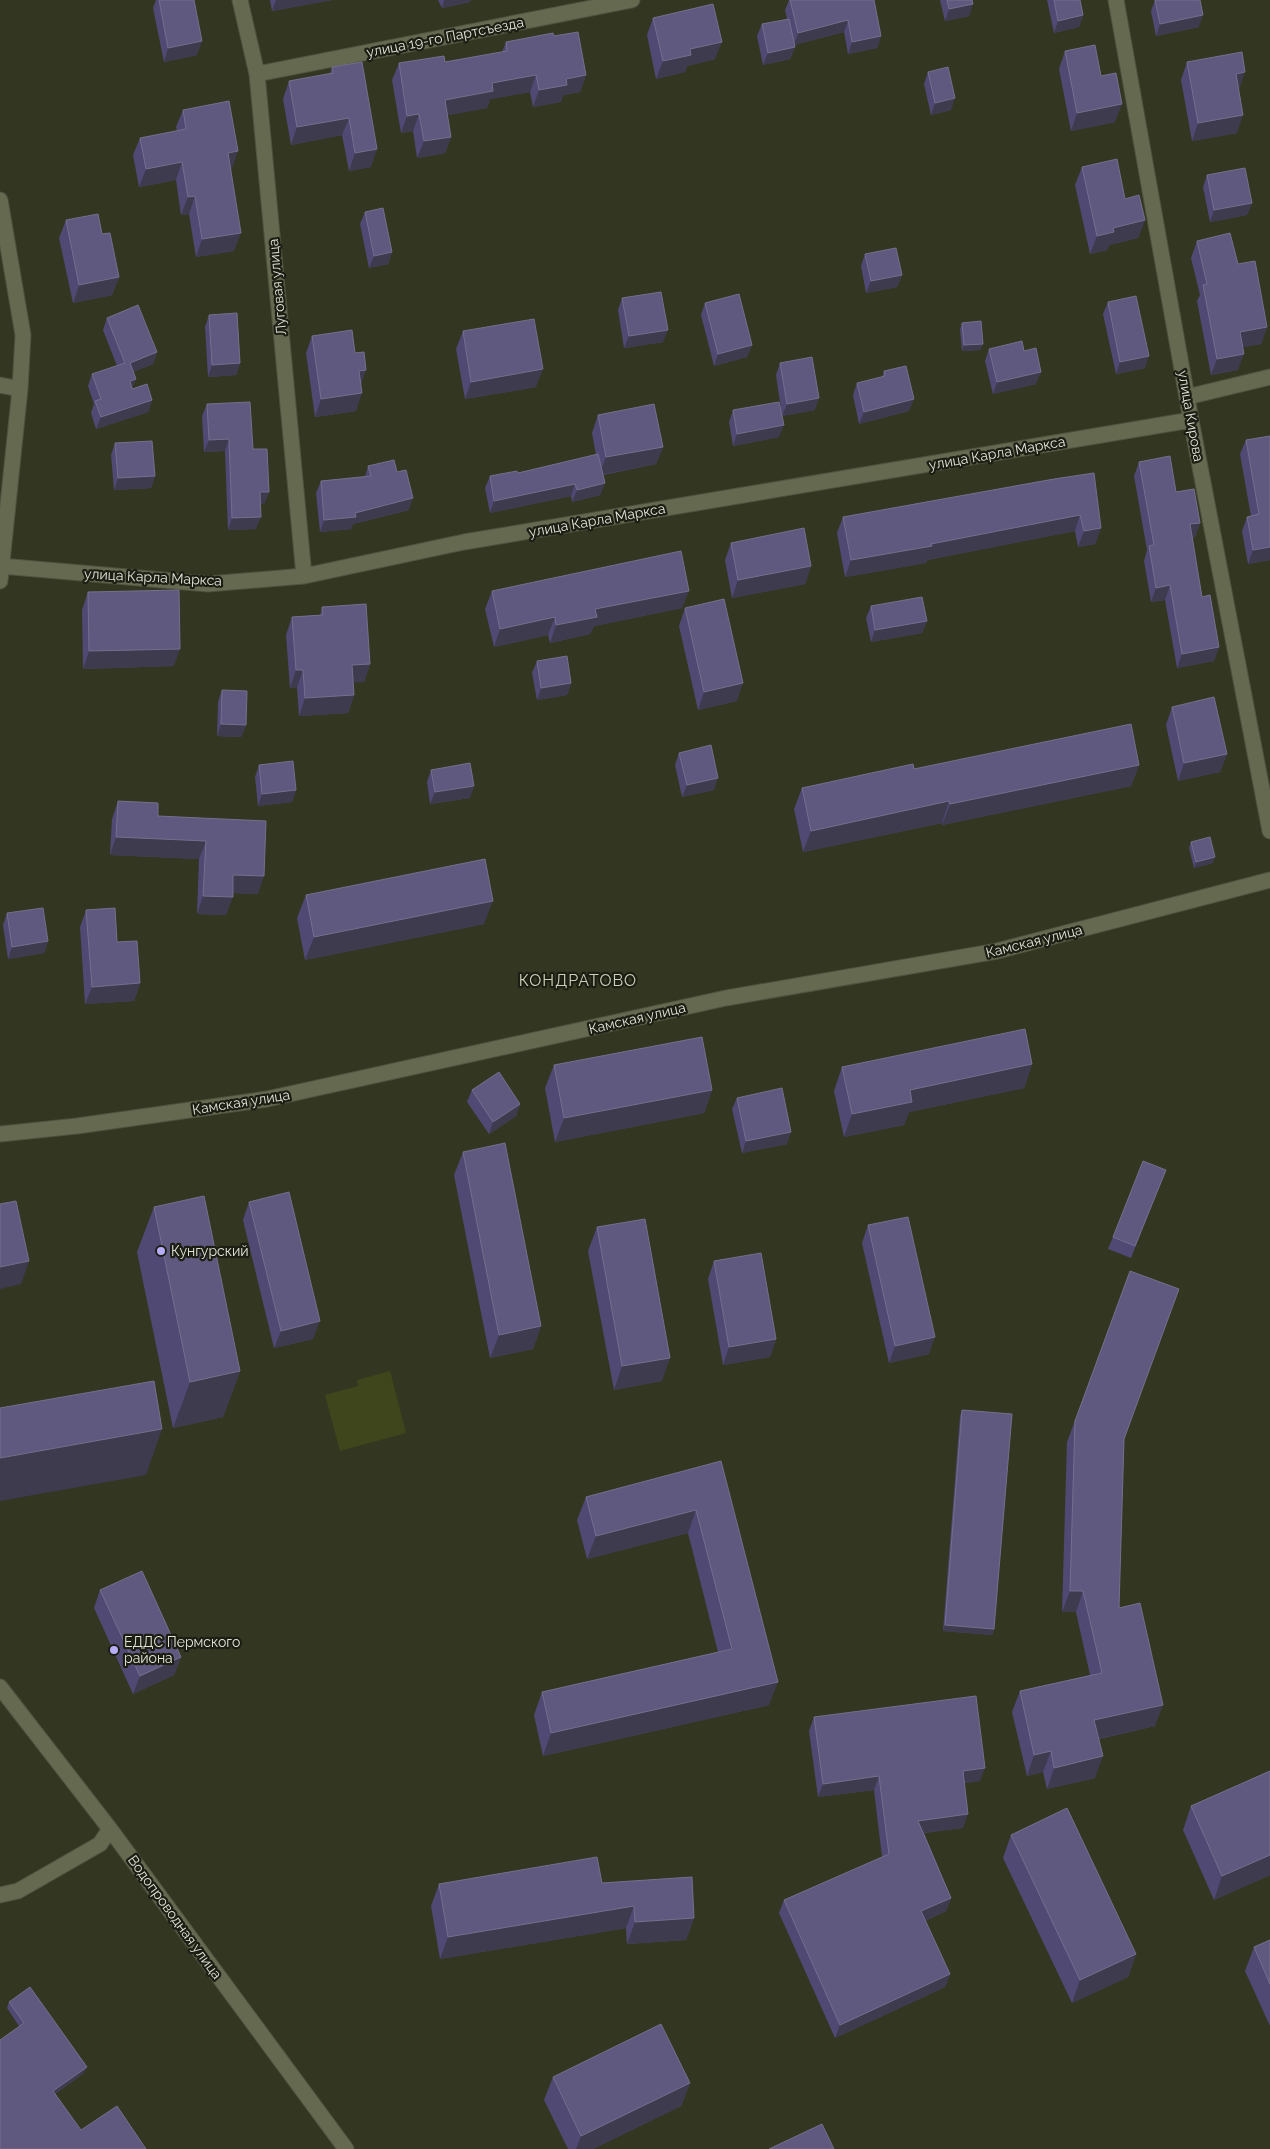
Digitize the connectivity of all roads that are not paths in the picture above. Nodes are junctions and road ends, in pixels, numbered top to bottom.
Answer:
1 (240, 0) edge
2 (632, 0) edge
3 (1116, 0) edge
4 (257, 74) junction
5 (0, 200) edge
6 (1270, 377) edge
7 (0, 385) edge
8 (20, 389) junction
9 (1187, 397) junction
10 (1191, 420) junction
11 (1, 574) edge
12 (304, 576) junction
13 (1270, 830) edge
14 (1270, 880) edge
15 (0, 1134) edge
16 (0, 1687) edge
17 (110, 1829) junction
18 (0, 1895) edge
19 (346, 2149) edge

1 - 4 street, Луговая улица
2 - 4 street, улица 19-го Партсъезда
3 - 9 street, улица Кирова
4 - 12 street, Луговая улица
5 - 8 street
6 - 9 street
7 - 8 street
8 - 11 street
9 - 10 street, улица Кирова
10 - 12 street, улица Карла Маркса
10 - 13 street, улица Кирова
11 - 12 street, улица Карла Маркса
14 - 15 street, Камская улица
16 - 17 street, Водопроводная улица
17 - 18 street
17 - 19 street, Водопроводная улица

